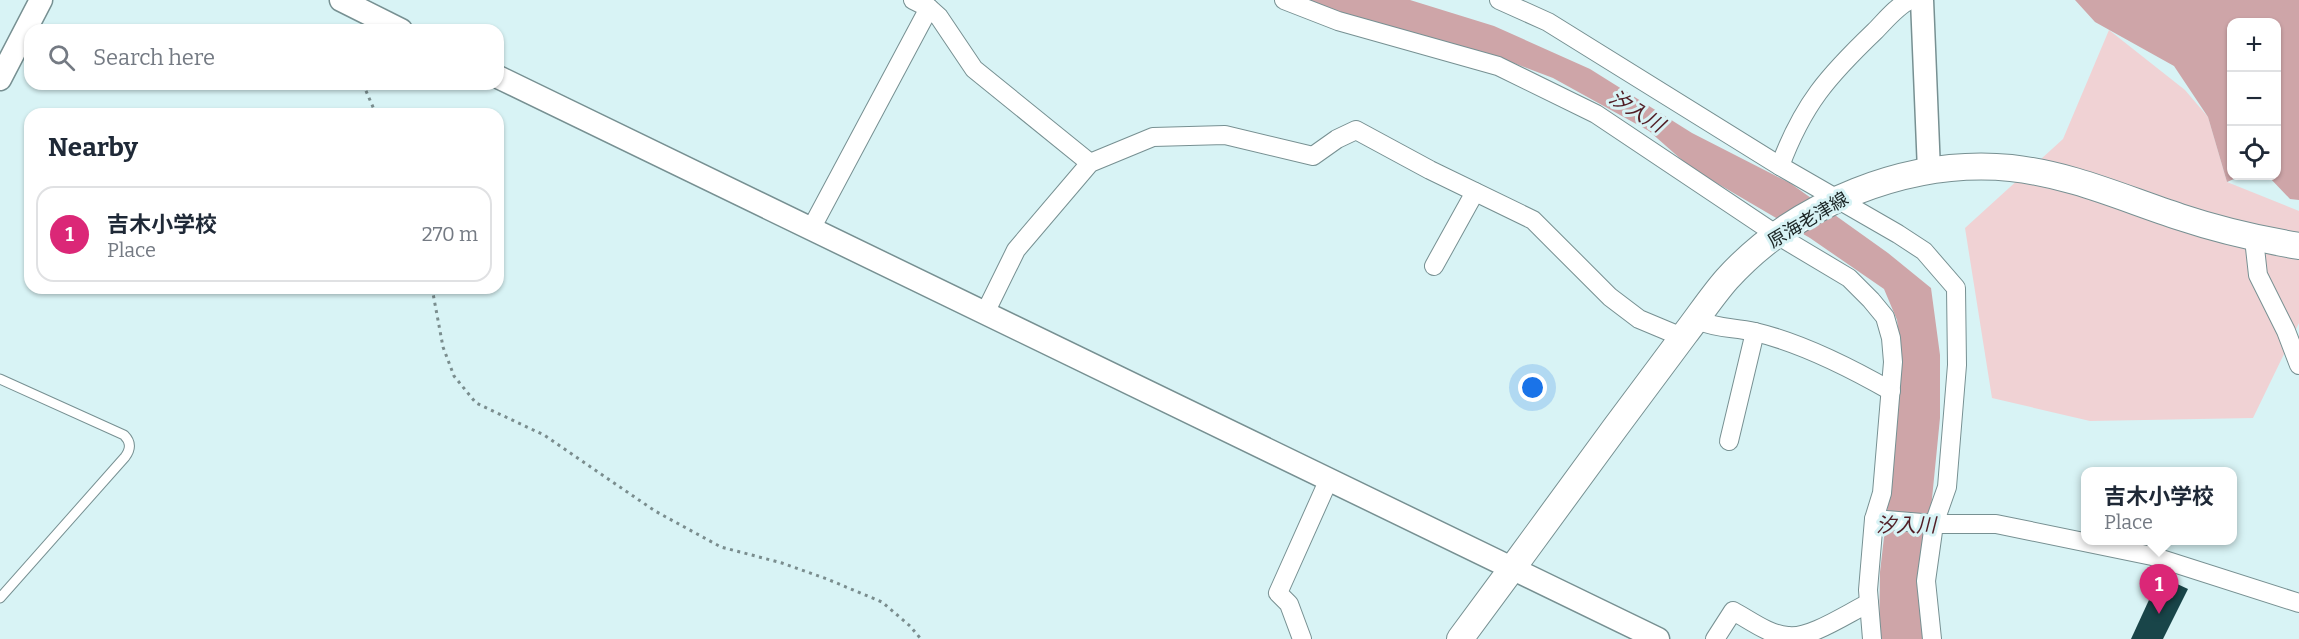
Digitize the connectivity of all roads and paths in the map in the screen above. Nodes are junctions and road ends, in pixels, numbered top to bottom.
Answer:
1 (41, 0) edge
2 (341, 0) edge
3 (1284, 0) edge
4 (1499, 0) edge
5 (1910, 0) edge
6 (1922, 0) edge
7 (921, 4) edge
8 (29, 24) edge
9 (390, 24) edge
10 (24, 33) edge
11 (0, 79) edge
12 (504, 80) edge
13 (366, 90) edge
14 (373, 108) edge
15 (1090, 163) junction
16 (1780, 166) junction
17 (1929, 171) junction
18 (1475, 192) junction
19 (1838, 198) junction
20 (811, 229) junction
21 (1780, 233) junction
22 (2254, 239) junction
23 (2299, 246) edge
24 (1434, 266) dead end
25 (433, 294) edge
26 (986, 313) junction
27 (1689, 328) junction
28 (1755, 332) junction
29 (2299, 365) edge
30 (0, 380) edge
31 (1892, 391) junction
32 (1729, 441) dead end
33 (1329, 479) junction
34 (1874, 519) junction
35 (1932, 524) junction
36 (2081, 541) edge
37 (2098, 545) edge
38 (1512, 568) junction
39 (0, 598) edge
40 (1869, 603) junction
41 (2299, 603) edge
42 (921, 639) edge
43 (1302, 639) edge
44 (1460, 639) edge
45 (1658, 639) edge
46 (1715, 639) edge
47 (1872, 639) edge
48 (1932, 639) edge

1 - 8 street
2 - 9 street
3 - 21 street
4 - 16 street
5 - 16 street
6 - 17 street
7 - 15 street
7 - 20 street
10 - 11 street
12 - 20 street
13 - 14 path
15 - 18 street
15 - 26 street
16 - 19 street
17 - 19 main road, 原海老津線
17 - 22 main road, 原海老津線
18 - 24 street
18 - 27 street
19 - 21 main road, 原海老津線
19 - 35 street
20 - 26 street
21 - 27 main road, 原海老津線
21 - 31 street
22 - 23 main road, 原海老津線
22 - 29 street
25 - 42 path
26 - 33 street
27 - 28 street
27 - 38 main road, 原海老津線
28 - 31 street
28 - 32 street
30 - 39 lane
31 - 34 street
33 - 38 street
33 - 43 street
34 - 35 street
34 - 40 street
35 - 36 street
35 - 48 street
37 - 41 street
38 - 44 main road, 原海老津線
38 - 45 street
40 - 46 street
40 - 47 street

